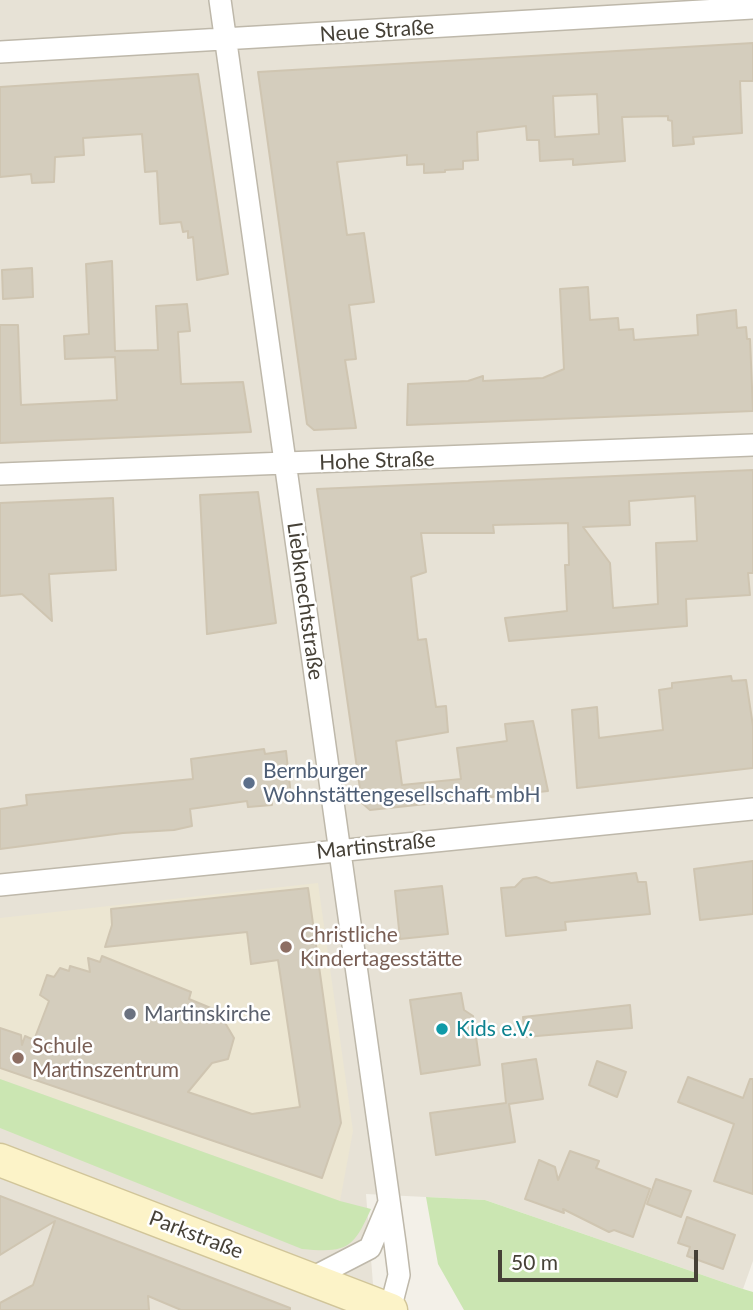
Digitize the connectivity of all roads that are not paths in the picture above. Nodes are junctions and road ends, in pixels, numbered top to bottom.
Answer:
1 (219, 0) edge
2 (753, 8) edge
3 (225, 41) junction
4 (0, 52) edge
5 (753, 445) edge
6 (286, 465) junction
7 (0, 474) edge
8 (753, 809) edge
9 (338, 850) junction
10 (0, 885) edge
11 (0, 1160) edge
12 (389, 1203) junction
13 (310, 1279) junction
14 (391, 1310) edge

1 - 3 street, Liebknechtstraße
2 - 3 street, Neue Straße
3 - 4 street, Neue Straße
3 - 6 street, Liebknechtstraße
5 - 6 street, Hohe Straße
6 - 7 street, Hohe Straße
6 - 9 street, Liebknechtstraße
8 - 9 street, Martinstraße
9 - 10 street, Martinstraße
9 - 12 street, Liebknechtstraße
11 - 13 main road, Parkstraße
12 - 13 street
12 - 14 street, Liebknechtstraße
13 - 14 main road, Parkstraße

